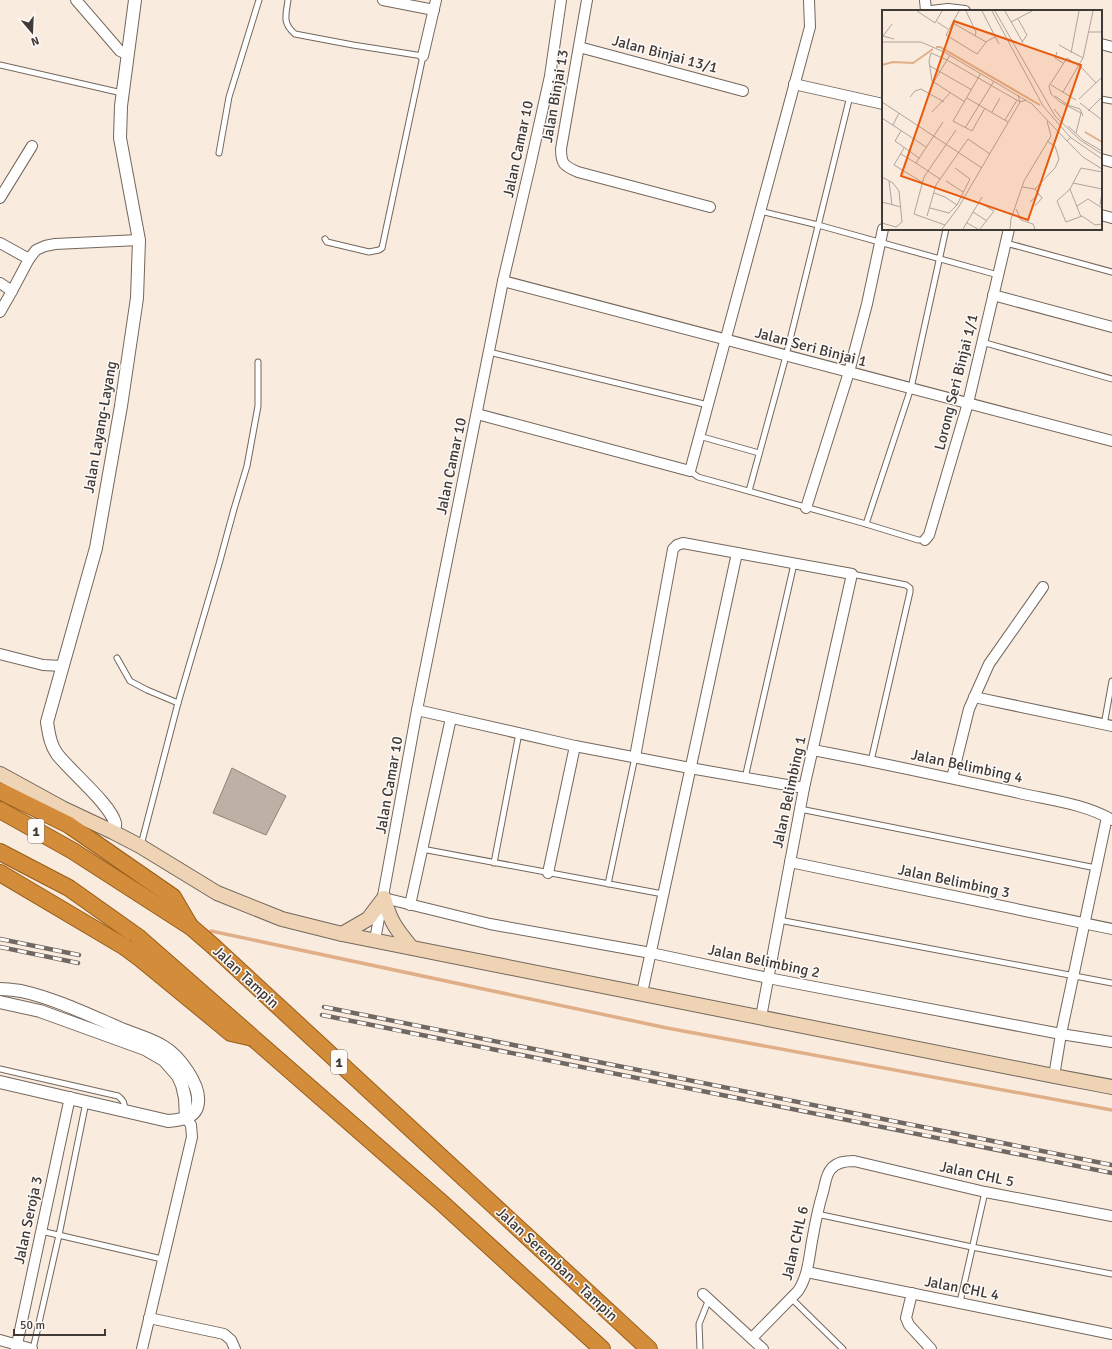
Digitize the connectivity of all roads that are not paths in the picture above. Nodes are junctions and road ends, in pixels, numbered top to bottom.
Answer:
1 (76, 0) edge
2 (135, 0) edge
3 (259, 0) edge
4 (288, 0) edge
5 (383, 0) edge
6 (561, 0) edge
7 (587, 0) edge
8 (809, 0) edge
9 (925, 0) edge
10 (435, 5) edge
11 (926, 10) edge
12 (940, 10) edge
13 (956, 10) edge
14 (1102, 44) edge
15 (579, 47) junction
16 (1112, 47) edge
17 (128, 55) junction
18 (423, 56) junction
19 (0, 65) edge
20 (794, 84) junction
21 (743, 90) dead end
22 (122, 93) junction
23 (850, 96) junction
24 (1102, 99) edge
25 (1112, 101) edge
26 (882, 104) edge
27 (32, 146) dead end
28 (218, 153) dead end
29 (1102, 159) edge
30 (1112, 162) edge
31 (0, 198) edge
32 (710, 207) dead end
33 (760, 211) junction
34 (1102, 215) edge
35 (1112, 218) edge
36 (818, 225) junction
37 (883, 230) edge
38 (946, 230) edge
39 (1009, 230) edge
40 (325, 239) dead end
41 (139, 240) junction
42 (880, 242) junction
43 (0, 243) edge
44 (1006, 243) junction
45 (940, 258) junction
46 (29, 259) junction
47 (1112, 272) edge
48 (998, 276) junction
49 (503, 281) junction
50 (0, 283) edge
51 (12, 291) junction
52 (993, 295) junction
53 (0, 312) edge
54 (1112, 327) edge
55 (725, 340) junction
56 (982, 342) junction
57 (489, 352) junction
58 (786, 356) junction
59 (258, 362) dead end
60 (849, 372) junction
61 (1112, 379) edge
62 (911, 388) junction
63 (968, 403) junction
64 (708, 405) junction
65 (477, 414) junction
66 (700, 436) junction
67 (1112, 441) edge
68 (760, 453) junction
69 (690, 471) junction
70 (749, 491) junction
71 (806, 508) junction
72 (866, 524) junction
73 (925, 540) joint
74 (737, 553) junction
75 (794, 564) junction
76 (852, 574) junction
77 (1044, 586) dead end
78 (0, 654) edge
79 (117, 658) dead end
80 (62, 666) junction
81 (1112, 681) edge
82 (974, 697) junction
83 (178, 703) junction
84 (417, 710) junction
85 (451, 718) junction
86 (1108, 726) edge
87 (519, 733) junction
88 (575, 746) junction
89 (813, 750) junction
90 (635, 757) junction
91 (871, 761) junction
92 (690, 768) junction
93 (0, 774) edge
94 (745, 778) junction
95 (952, 778) junction
96 (804, 788) junction
97 (0, 791) edge
98 (800, 809) junction
99 (0, 810) edge
100 (1109, 818) edge
101 (113, 832) junction
102 (140, 846) junction
103 (422, 849) junction
104 (0, 852) edge
105 (790, 862) junction
106 (494, 863) junction
107 (1096, 868) junction
108 (0, 873) edge
109 (548, 873) junction
110 (608, 884) junction
111 (663, 894) junction
112 (384, 898) junction
113 (410, 905) junction
114 (779, 920) junction
115 (1084, 923) junction
116 (190, 927) junction
117 (1112, 929) edge
118 (342, 934) junction
119 (376, 940) junction
120 (411, 947) junction
121 (651, 953) junction
122 (1073, 976) junction
123 (768, 978) junction
124 (1112, 983) edge
125 (0, 989) edge
126 (642, 993) junction
127 (0, 1002) edge
128 (761, 1017) junction
129 (1061, 1034) junction
130 (253, 1038) junction
131 (1112, 1042) edge
132 (0, 1069) edge
133 (1054, 1076) junction
134 (0, 1082) edge
135 (1112, 1087) edge
136 (70, 1097) junction
137 (86, 1101) junction
138 (124, 1110) junction
139 (186, 1118) junction
140 (836, 1164) joint
141 (466, 1178) joint
142 (985, 1192) junction
143 (817, 1214) junction
144 (1112, 1216) edge
145 (41, 1231) junction
146 (59, 1235) junction
147 (972, 1246) junction
148 (162, 1259) junction
149 (807, 1272) junction
150 (1112, 1274) edge
151 (912, 1293) junction
152 (706, 1297) joint
153 (792, 1298) junction
154 (960, 1302) junction
155 (149, 1318) junction
156 (1112, 1334) edge
157 (752, 1338) junction
158 (0, 1340) edge
159 (16, 1347) edge
160 (33, 1349) edge
161 (142, 1349) edge
162 (235, 1349) edge
163 (602, 1349) edge
164 (649, 1349) edge
165 (700, 1349) edge
166 (763, 1349) edge
167 (843, 1349) edge
168 (931, 1349) edge

1 - 17 street
2 - 17 street, Jalan Layang-Layang
3 - 28 lane
4 - 18 lane
5 - 10 street
6 - 49 street, Jalan Camar 10
7 - 15 street, Jalan Binjai 13
8 - 20 street
9 - 11 street
10 - 18 street
12 - 13 street
14 - 16 street
15 - 21 street, Jalan Binjai 13/1
15 - 32 street, Jalan Binjai 13
17 - 22 street, Jalan Layang-Layang
18 - 40 lane
19 - 22 lane
20 - 23 street
20 - 33 street
22 - 41 street, Jalan Layang-Layang
23 - 26 street
23 - 36 lane
24 - 25 lane
27 - 31 street
29 - 30 street
33 - 36 lane
33 - 55 street
34 - 35 street
36 - 42 lane
36 - 58 lane
37 - 42 street
38 - 45 lane
39 - 44 street, Lorong Seri Binjai 1/1
41 - 46 street
41 - 80 street, Jalan Layang-Layang
42 - 45 lane
42 - 60 street
43 - 46 street
44 - 47 lane
44 - 48 street, Lorong Seri Binjai 1/1
45 - 48 lane
45 - 62 lane
46 - 51 street
48 - 52 street, Lorong Seri Binjai 1/1
49 - 55 street, Jalan Seri Binjai 1
49 - 57 street, Jalan Camar 10
50 - 51 street
51 - 53 street
52 - 54 street
52 - 56 street, Lorong Seri Binjai 1/1
55 - 58 street, Jalan Seri Binjai 1
55 - 64 street
56 - 61 lane
56 - 63 street, Lorong Seri Binjai 1/1
57 - 64 lane
57 - 65 street, Jalan Camar 10
58 - 60 street, Jalan Seri Binjai 1
58 - 68 lane
59 - 83 lane
60 - 62 street, Jalan Seri Binjai 1
60 - 71 street
62 - 63 street, Jalan Seri Binjai 1
62 - 72 lane
63 - 67 street, Jalan Seri Binjai 1
63 - 73 street, Lorong Seri Binjai 1/1
64 - 66 street
65 - 69 street
65 - 84 street, Jalan Camar 10
66 - 68 lane
66 - 69 street
68 - 70 lane
69 - 70 lane
70 - 71 lane
71 - 72 lane
72 - 73 lane
74 - 75 street
74 - 90 street
74 - 92 street
75 - 76 street
75 - 94 lane
76 - 89 street, Jalan Belimbing 1
76 - 91 lane
77 - 82 street
78 - 80 street
79 - 83 lane
80 - 101 street, Jalan Layang-Layang
81 - 86 lane
82 - 86 street
82 - 95 street
83 - 102 lane
84 - 85 street
84 - 112 street, Jalan Camar 10
85 - 87 street
85 - 103 street
87 - 88 street
87 - 106 lane
88 - 90 street
88 - 109 street
89 - 91 street, Jalan Belimbing 4
89 - 96 street, Jalan Belimbing 1
90 - 92 street
90 - 110 lane
91 - 95 street, Jalan Belimbing 4
92 - 94 street
92 - 111 street
93 - 101 main road
94 - 96 street
95 - 100 street, Jalan Belimbing 4
96 - 98 street, Jalan Belimbing 1
97 - 116 highway
98 - 105 street, Jalan Belimbing 1
98 - 107 lane
99 - 116 highway, Jalan Tampin / 1
100 - 107 street
101 - 102 main road
102 - 118 main road
103 - 106 lane
103 - 113 street
104 - 130 highway, 1, bridge
105 - 114 street, Jalan Belimbing 1
105 - 115 street, Jalan Belimbing 3
106 - 109 lane
107 - 115 street
108 - 130 highway, bridge
109 - 110 lane
110 - 111 lane
111 - 121 street
112 - 113 street, Jalan Belimbing 2
112 - 118 main road
112 - 119 street, Jalan Camar 10
112 - 120 main road
113 - 121 street, Jalan Belimbing 2
114 - 122 lane
114 - 123 street, Jalan Belimbing 1
115 - 117 street, Jalan Belimbing 3
115 - 122 street
116 - 141 highway, Jalan Tampin / 1, bridge
118 - 119 main road
119 - 120 main road
120 - 126 main road
121 - 123 street, Jalan Belimbing 2
121 - 126 street
122 - 124 lane
122 - 129 street
123 - 128 street, Jalan Belimbing 1
123 - 129 street, Jalan Belimbing 2
125 - 139 street
126 - 128 main road
127 - 139 street
128 - 133 main road
129 - 131 street, Jalan Belimbing 2
129 - 133 street
130 - 163 highway, Jalan Seremban - Tampin / 1
132 - 138 lane
133 - 135 main road
134 - 136 street
136 - 137 street
136 - 145 street, Jalan Seroja 3
137 - 138 street
137 - 146 lane
138 - 139 street
139 - 148 street
140 - 142 street, Jalan CHL 5
140 - 143 street, Jalan CHL 6
141 - 164 highway, Jalan Seremban - Tampin / 1
142 - 144 street, Jalan CHL 5
142 - 147 lane
143 - 147 lane
143 - 149 street, Jalan CHL 6
145 - 146 lane
145 - 159 street, Jalan Seroja 3
146 - 148 lane
146 - 160 lane
147 - 150 lane
147 - 154 lane
148 - 155 street
149 - 151 street, Jalan CHL 4
149 - 153 street, Jalan CHL 6
151 - 154 street, Jalan CHL 4
151 - 168 street
152 - 157 street
152 - 165 lane
153 - 157 street, Jalan CHL 6
153 - 167 lane
154 - 156 street, Jalan CHL 4
155 - 161 street
155 - 162 street
157 - 166 street
158 - 159 street
159 - 160 street

